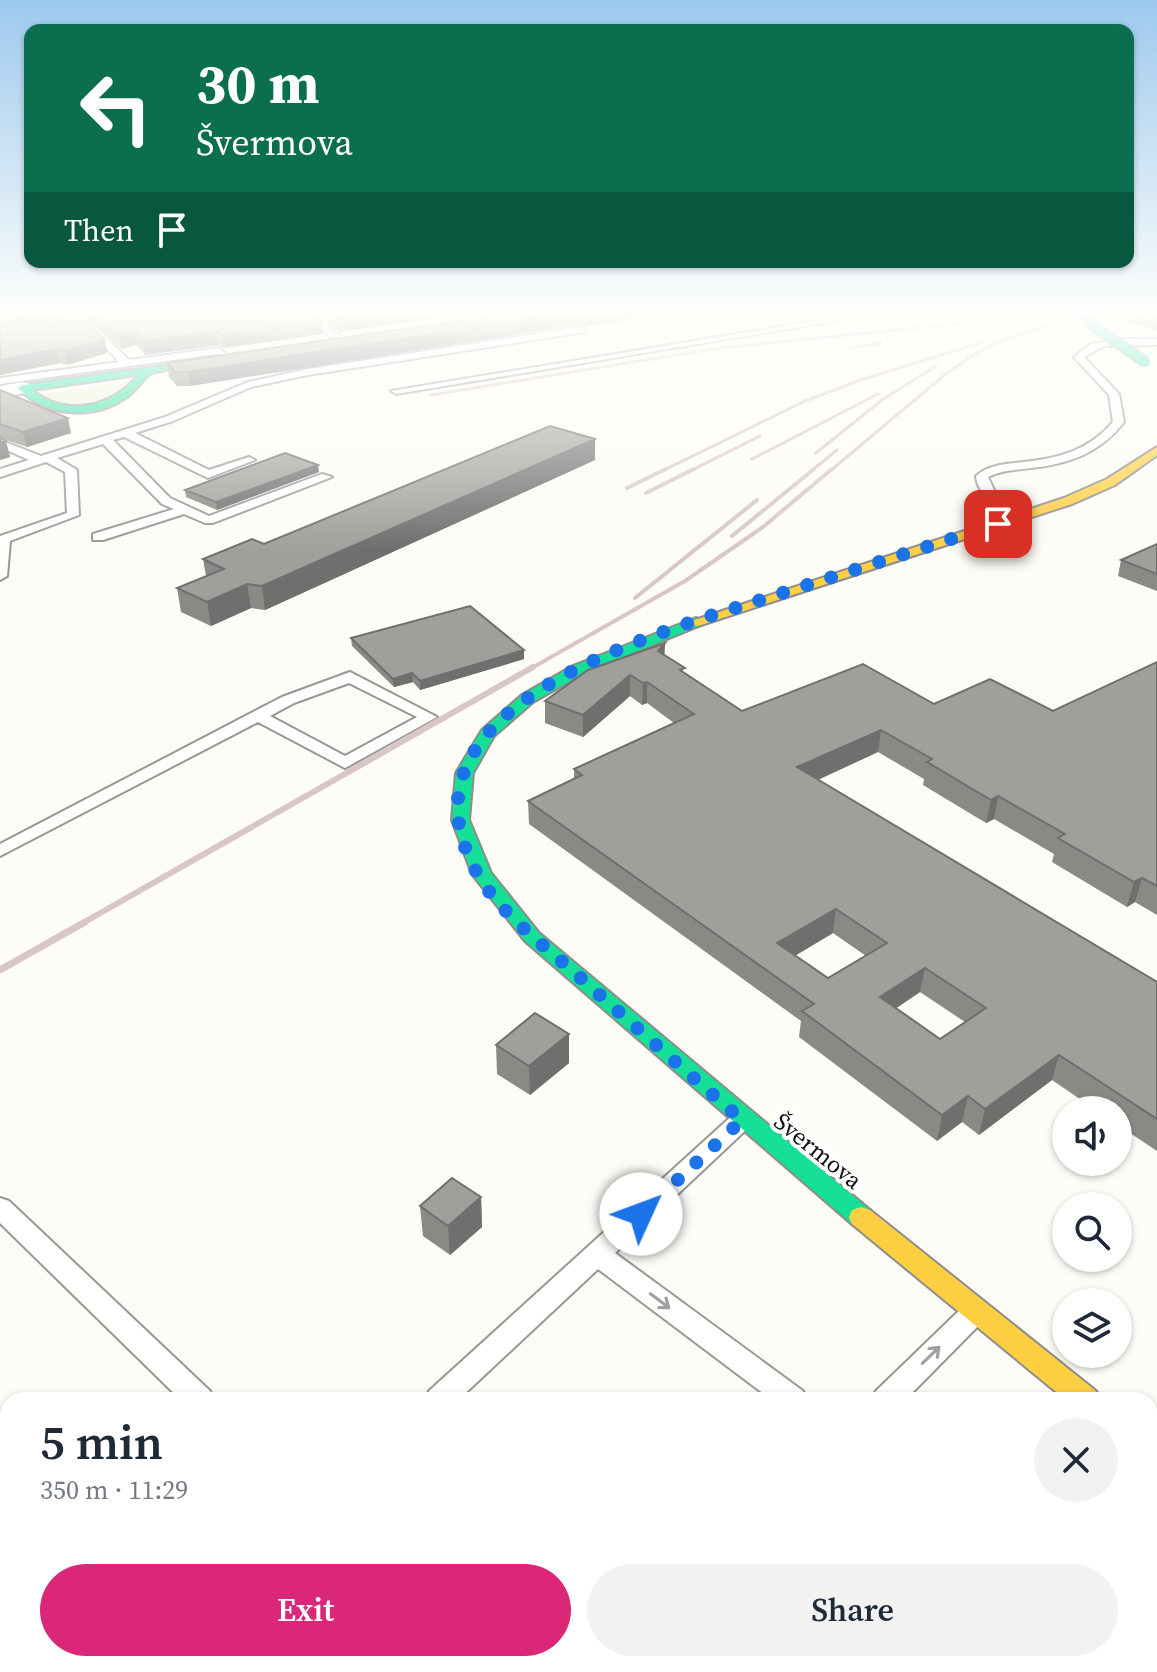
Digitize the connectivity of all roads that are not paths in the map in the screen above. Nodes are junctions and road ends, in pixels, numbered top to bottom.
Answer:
1 (29, 394) edge
2 (132, 394) edge
3 (227, 394) edge
4 (1112, 394) edge
5 (125, 433) junction
6 (105, 439) junction
7 (0, 443) edge
8 (1157, 450) edge
9 (43, 459) junction
10 (249, 460) dead end
11 (0, 473) edge
12 (326, 477) dead end
13 (186, 509) junction
14 (1025, 515) junction
15 (98, 537) dead end
16 (2, 541) edge
17 (0, 576) edge
18 (258, 716) junction
19 (0, 851) edge
20 (742, 1120) junction
21 (0, 1208) edge
22 (597, 1254) junction
23 (977, 1311) junction
24 (192, 1392) edge
25 (448, 1392) edge
26 (782, 1392) edge
27 (894, 1392) edge
28 (1076, 1392) edge

1 - 2 street
3 - 5 lane
4 - 14 lane
5 - 6 lane
5 - 10 lane
6 - 9 lane
6 - 13 lane
7 - 9 lane
8 - 14 street, Švermova
9 - 11 lane
9 - 16 lane
12 - 13 lane
13 - 15 lane
14 - 20 street, Švermova
16 - 17 lane
18 - 18 lane
18 - 19 lane
20 - 22 lane
20 - 23 street, Švermova
21 - 24 lane
22 - 25 lane
22 -> 26 lane
27 -> 23 lane
23 - 28 street, Švermova

